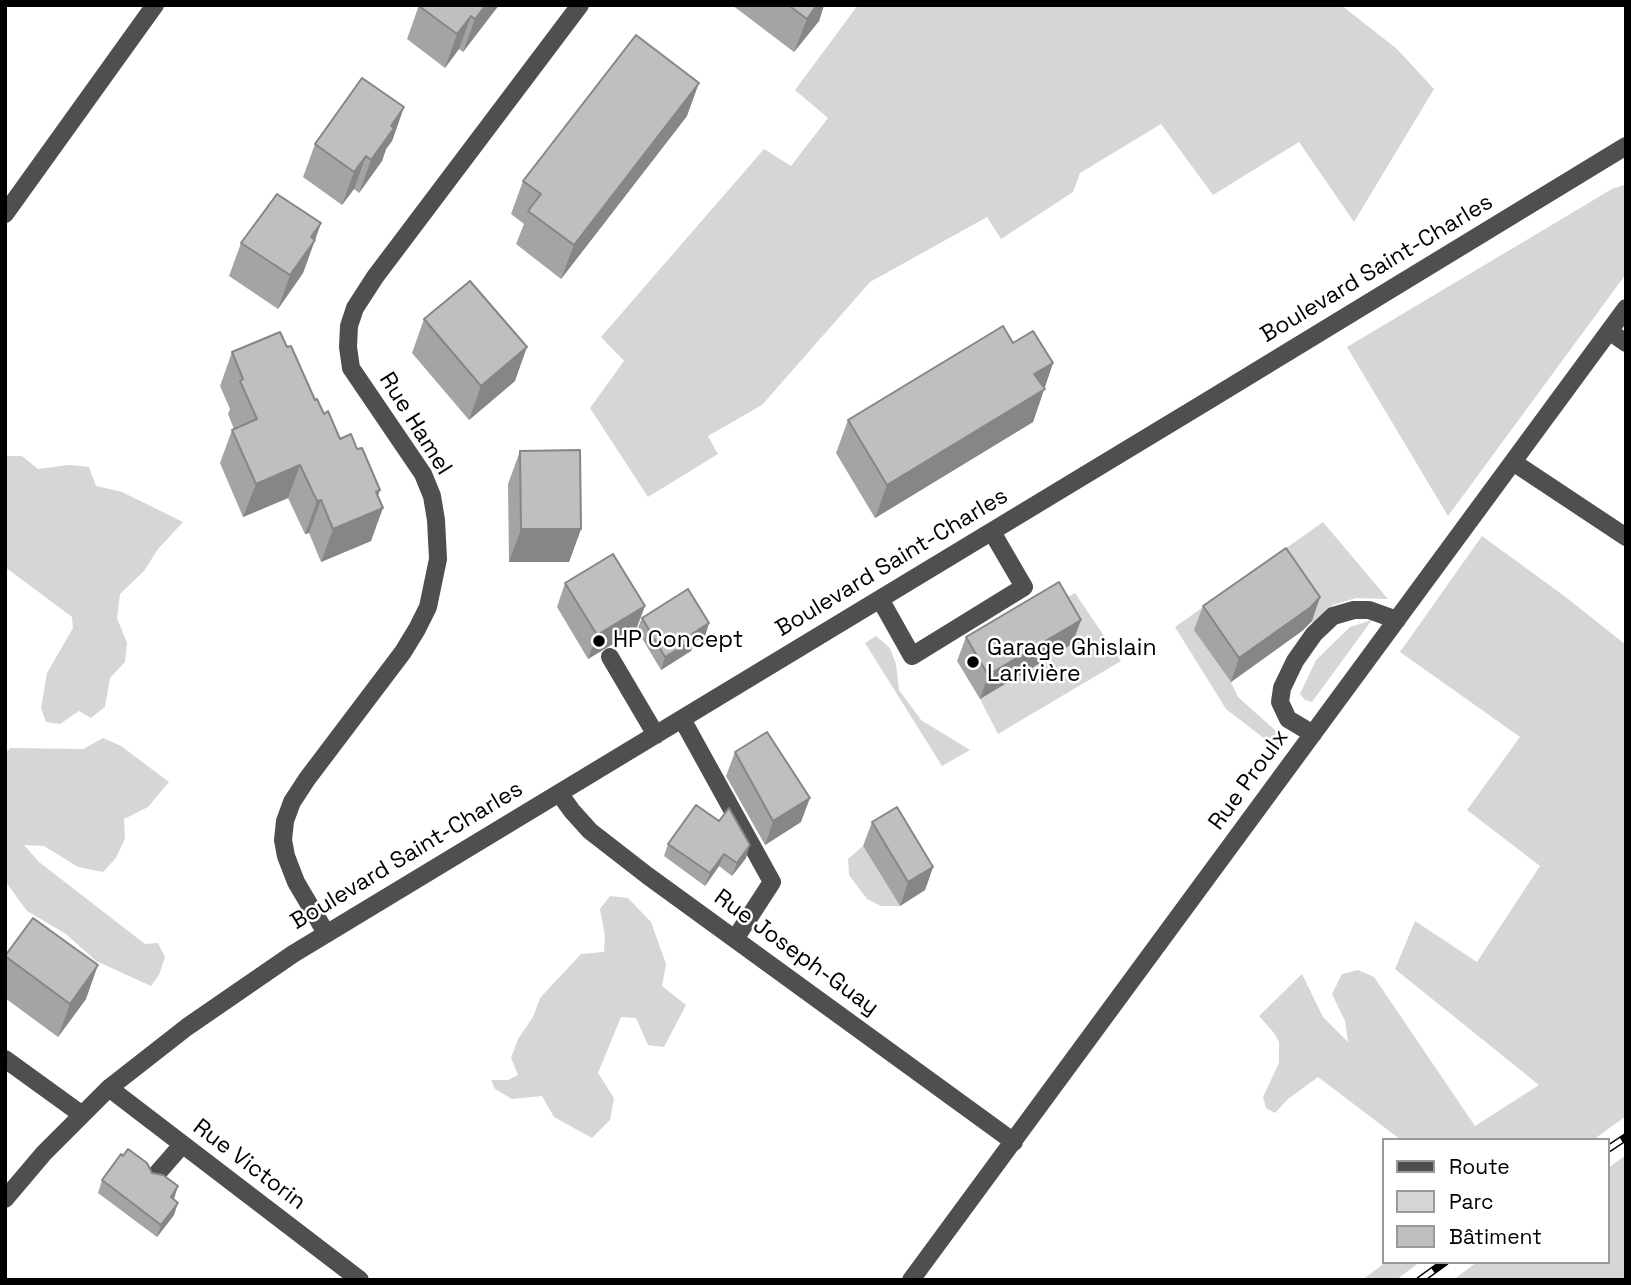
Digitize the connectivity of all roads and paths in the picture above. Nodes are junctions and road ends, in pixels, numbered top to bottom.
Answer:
1 (155, 5) edge
2 (580, 5) edge
3 (1626, 146) edge
4 (5, 214) edge
5 (1626, 308) edge
6 (1609, 331) junction
7 (1626, 342) edge
8 (1513, 462) junction
9 (992, 532) junction
10 (1626, 537) edge
11 (880, 599) junction
12 (1397, 620) junction
13 (610, 657) edge
14 (682, 719) junction
15 (656, 734) junction
16 (1313, 734) junction
17 (559, 793) junction
18 (326, 933) junction
19 (735, 939) junction
20 (5, 1059) edge
21 (109, 1088) junction
22 (81, 1114) junction
23 (1014, 1142) junction
24 (182, 1145) junction
25 (154, 1177) edge
26 (5, 1199) edge
27 (360, 1280) edge
28 (911, 1280) edge

1 - 4 street
2 - 18 street, Rue Hamel
3 - 9 street, Boulevard Saint-Charles
5 - 6 street, Rue Proulx
6 - 7 street
6 - 8 street, Rue Proulx
8 - 10 street
8 - 12 street, Rue Proulx
9 - 11 street, Boulevard Saint-Charles
9 - 11 street
11 - 14 street, Boulevard Saint-Charles
12 - 16 street, Rue Proulx
12 - 16 street
13 - 15 street
14 - 15 street, Boulevard Saint-Charles
14 - 19 street
15 - 17 street, Boulevard Saint-Charles
16 - 23 street, Rue Proulx
17 - 18 street, Boulevard Saint-Charles
17 - 19 street, Rue Joseph-Guay
18 - 21 street, Boulevard Saint-Charles
19 - 23 street, Rue Joseph-Guay
20 - 22 street
21 - 22 street, Boulevard Saint-Charles
21 - 24 street, Rue Victorin
22 - 26 street, Boulevard Saint-Charles
23 - 28 street, Rue Proulx
24 - 25 street
24 - 27 street, Rue Victorin

